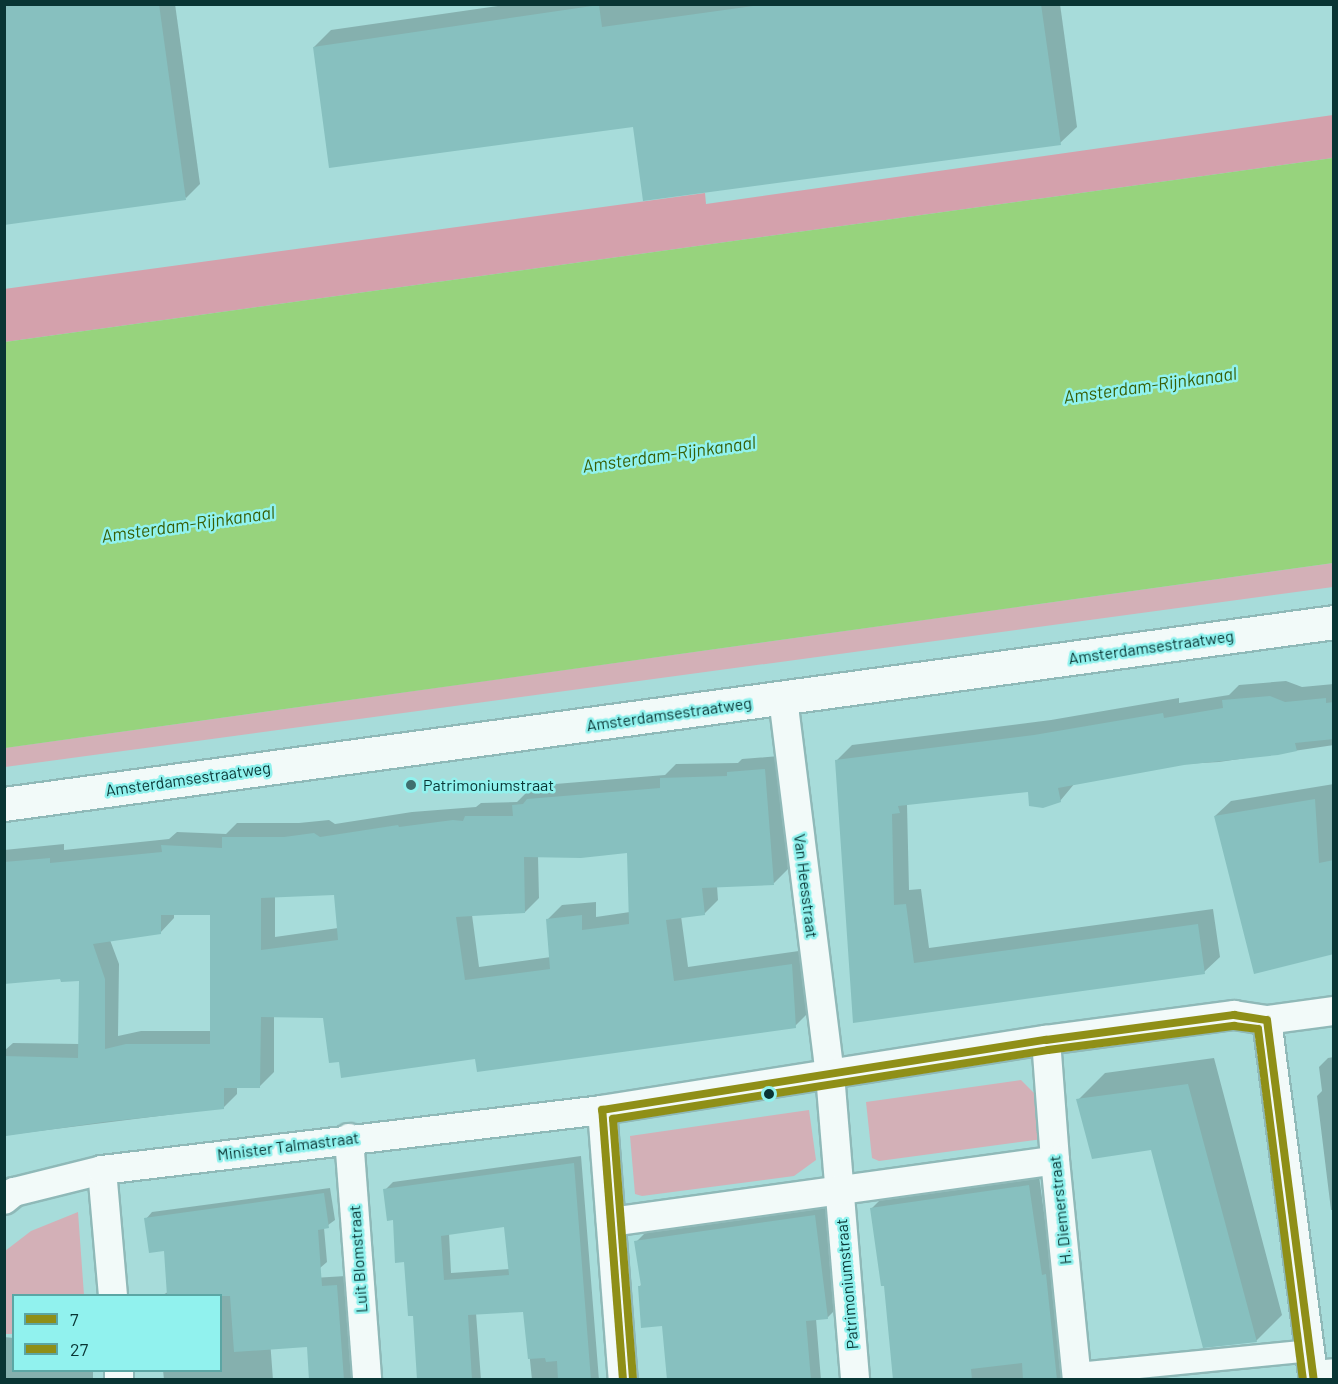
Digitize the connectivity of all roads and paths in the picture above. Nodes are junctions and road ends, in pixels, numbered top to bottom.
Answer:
1 (1334, 622) edge
2 (783, 698) junction
3 (4, 804) edge
4 (1334, 1011) edge
5 (1267, 1020) junction
6 (1046, 1041) junction
7 (830, 1074) junction
8 (602, 1110) junction
9 (349, 1138) junction
10 (1054, 1160) junction
11 (102, 1170) junction
12 (838, 1189) junction
13 (4, 1200) edge
14 (611, 1222) junction
15 (113, 1294) edge
16 (1318, 1368) edge
17 (1077, 1376) edge
18 (367, 1380) edge
19 (622, 1380) edge
20 (855, 1380) edge

1 - 2 main road, Amsterdamsestraatweg
2 - 3 main road, Amsterdamsestraatweg
2 - 7 street, Van Heesstraat
4 - 5 street, Minister Talmastraat
5 - 6 street, Minister Talmastraat
5 - 16 street
6 - 7 street, Minister Talmastraat
6 - 10 street, H. Diemerstraat
7 - 8 street, Minister Talmastraat
7 - 12 street
8 - 9 street, Minister Talmastraat
8 - 14 street
9 - 11 street, Minister Talmastraat
9 - 18 street, Luit Blomstraat
10 - 12 street
10 - 17 street, H. Diemerstraat
11 - 13 street, Minister Talmastraat
11 - 15 street
12 - 14 street
12 - 20 street, Patrimoniumstraat
14 - 19 street
16 - 17 street

